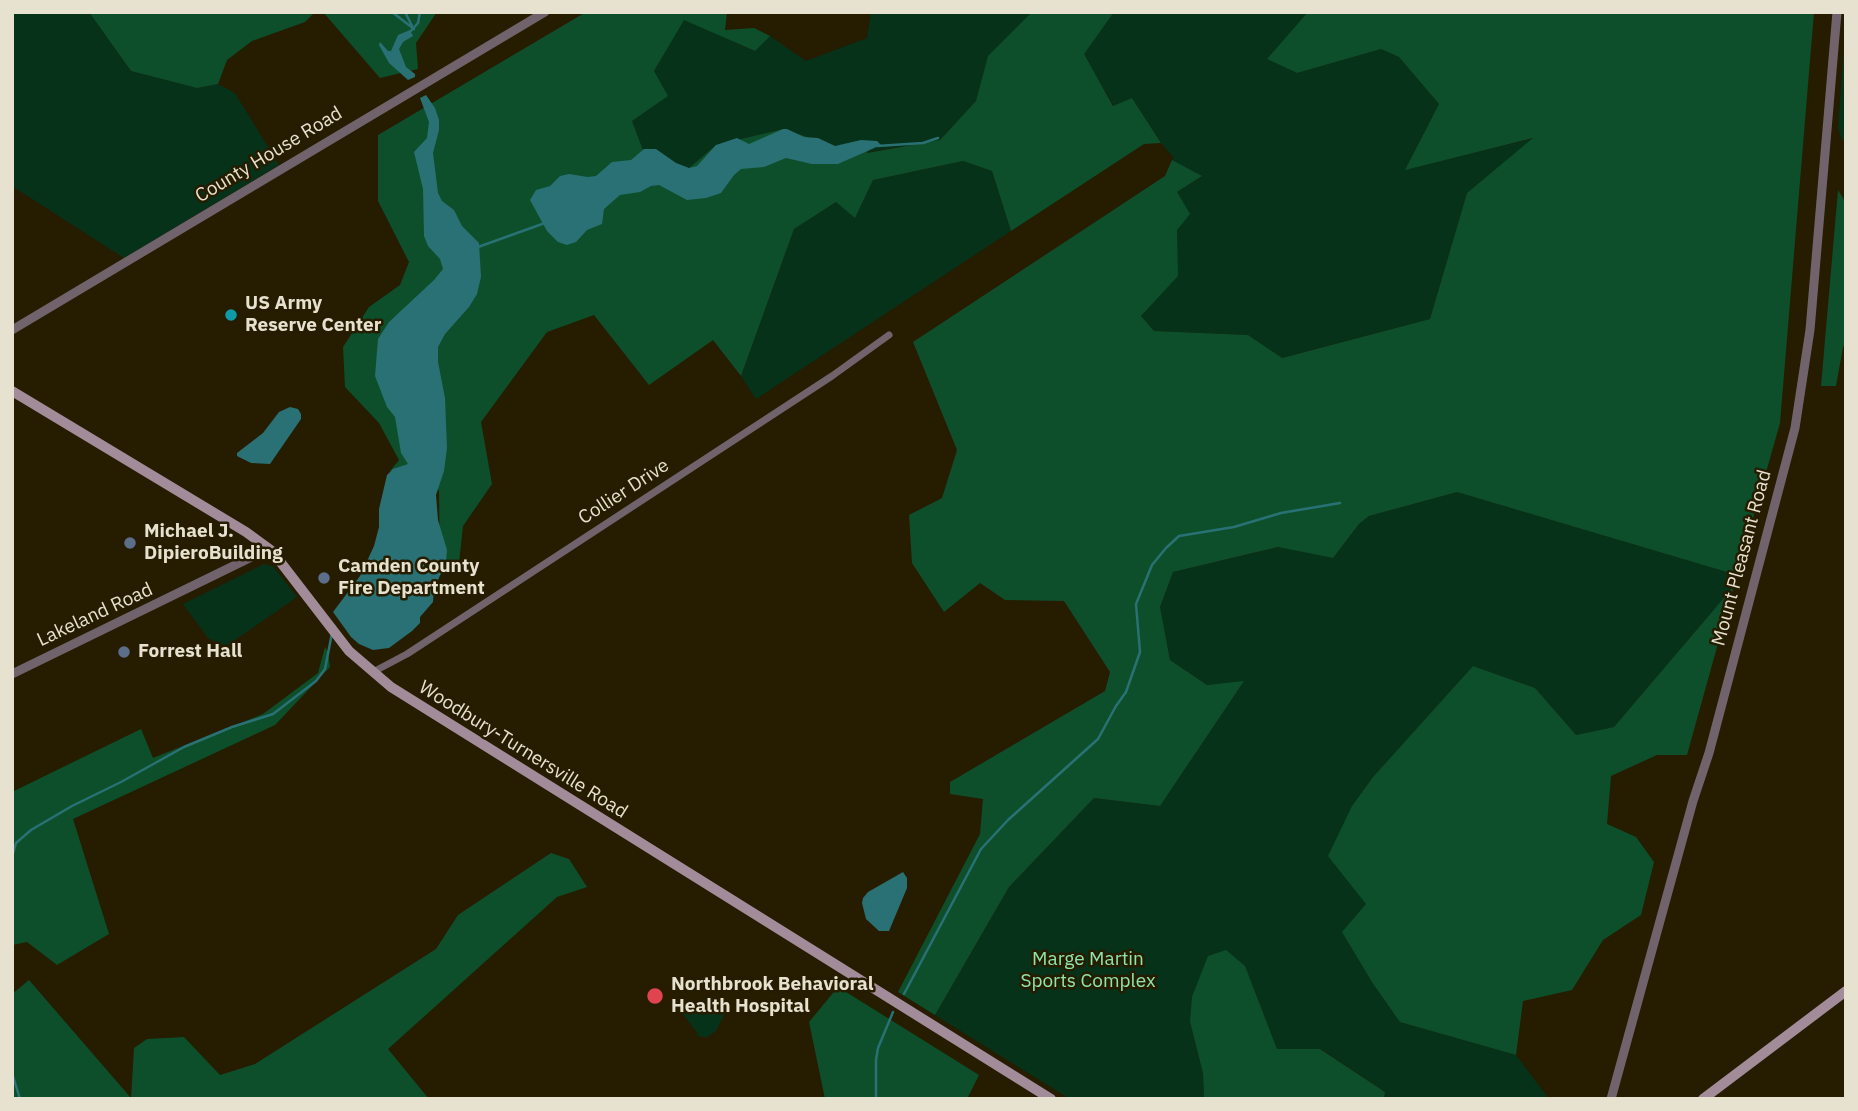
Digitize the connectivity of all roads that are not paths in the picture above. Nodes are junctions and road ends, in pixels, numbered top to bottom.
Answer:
1 (545, 12) edge
2 (1837, 12) edge
3 (12, 330) edge
4 (889, 335) dead end
5 (12, 391) edge
6 (268, 549) junction
7 (373, 673) junction
8 (12, 674) edge
9 (1846, 990) edge
10 (1051, 1099) edge
11 (1611, 1099) edge
12 (1703, 1099) edge

1 - 3 street, County House Road
2 - 11 street, Mount Pleasant Road
4 - 7 street, Collier Drive
5 - 6 main road, Woodbury-Turnersville Road
6 - 7 main road, Woodbury-Turnersville Road
6 - 8 street, Lakeland Road
7 - 10 main road, Woodbury-Turnersville Road
9 - 12 main road

